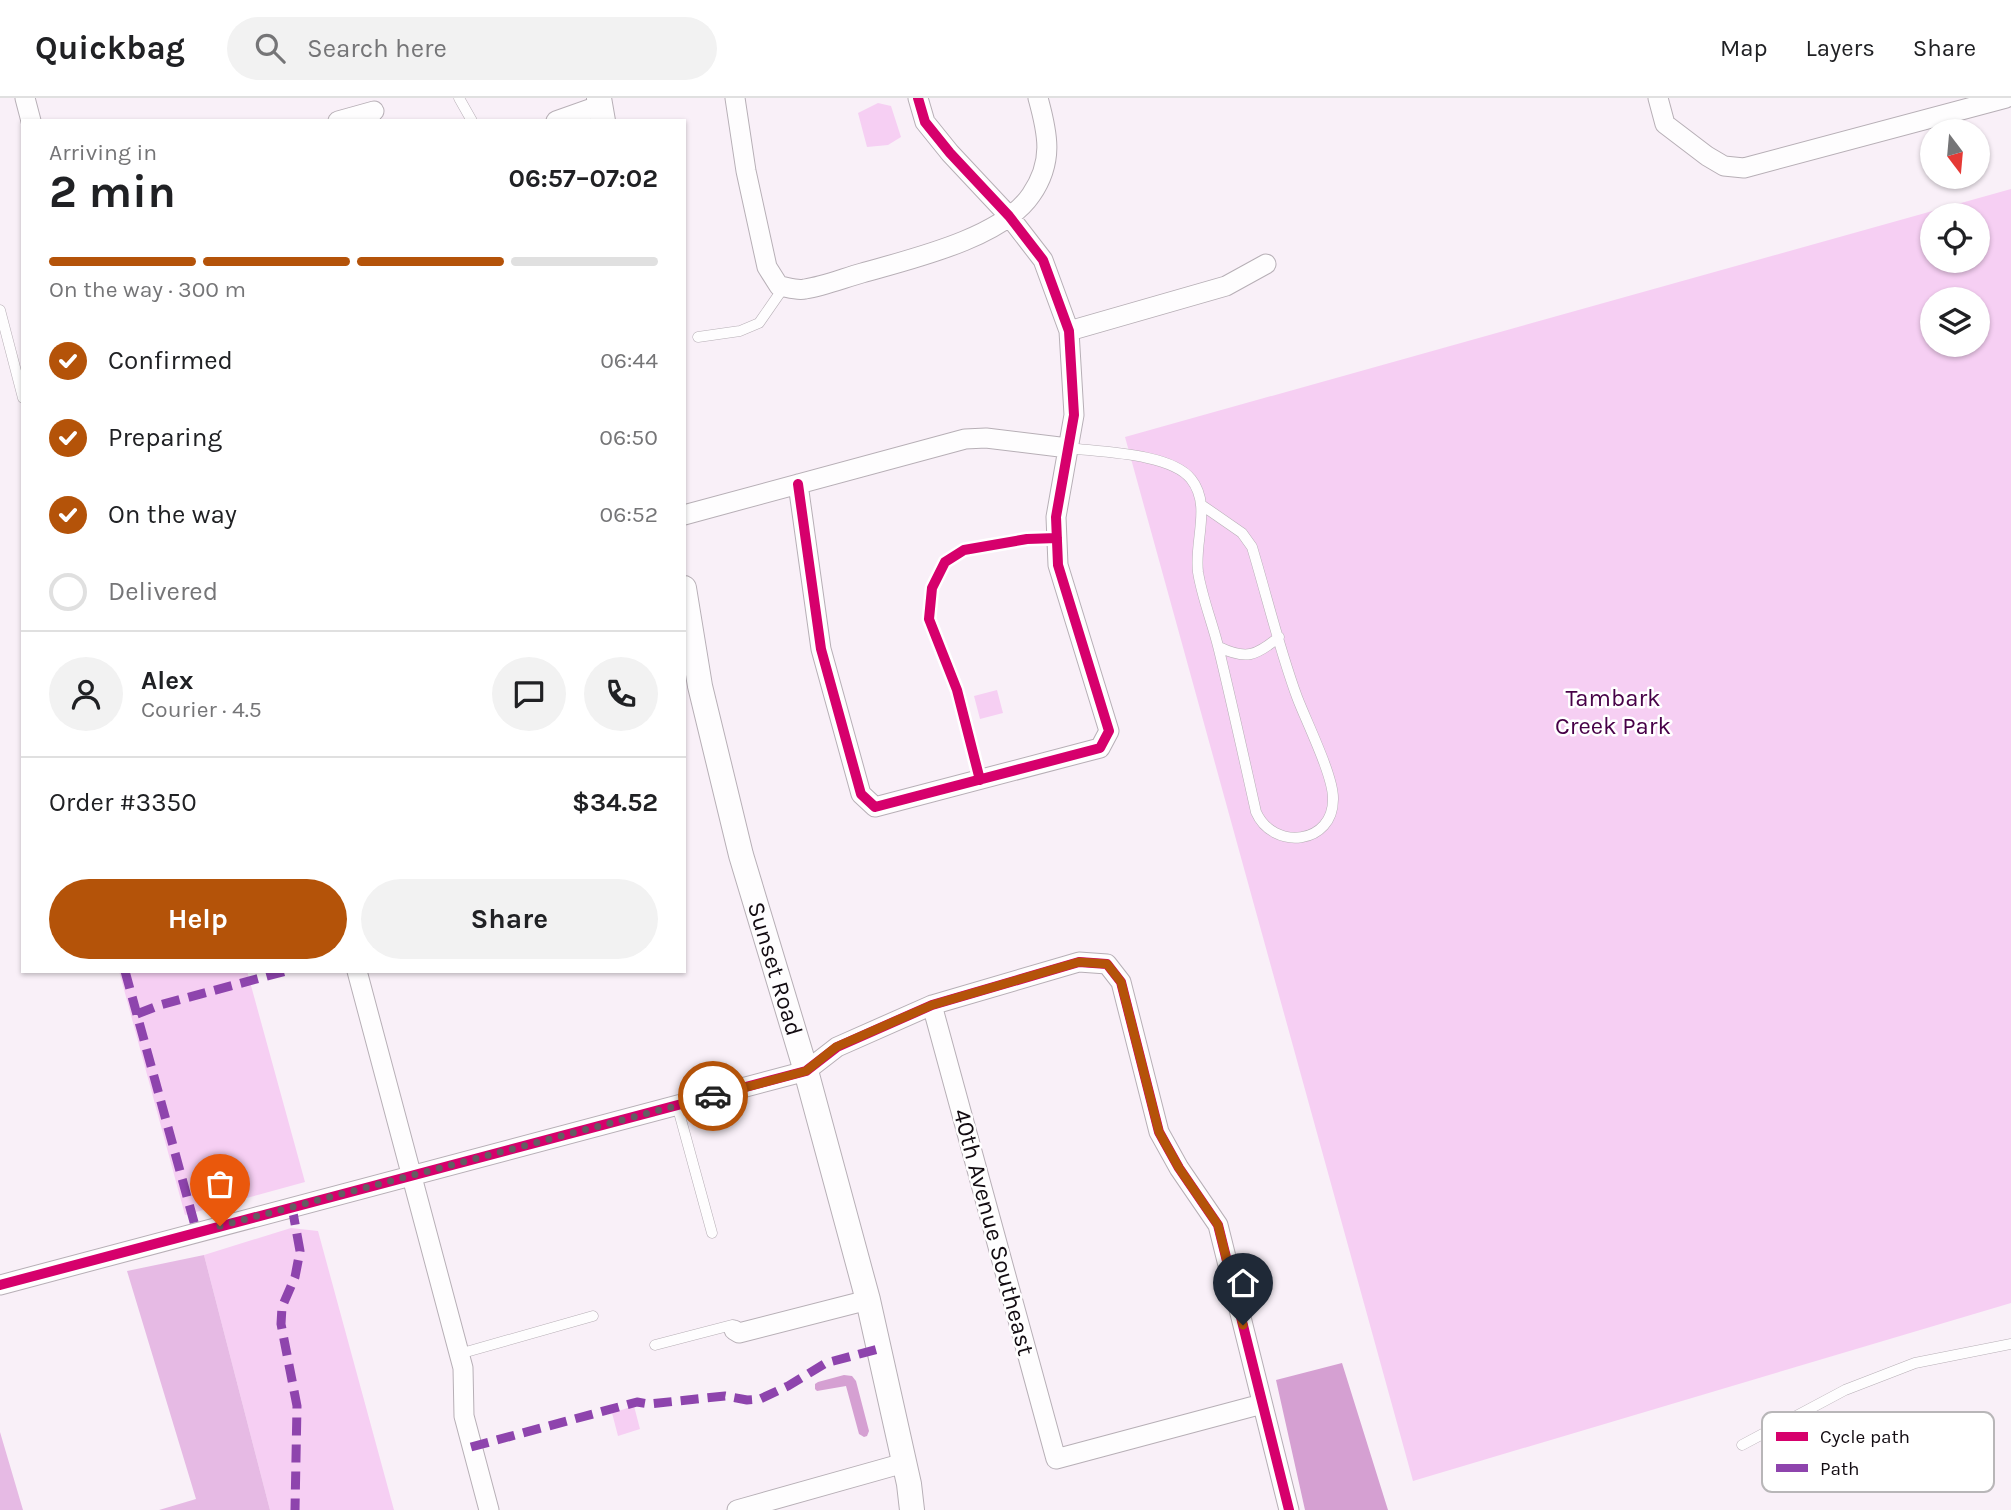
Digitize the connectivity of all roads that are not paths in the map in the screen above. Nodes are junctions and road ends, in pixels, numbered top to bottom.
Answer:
1 (25, 98) edge
2 (459, 98) edge
3 (735, 98) edge
4 (918, 98) edge
5 (1038, 98) edge
6 (1658, 98) edge
7 (2006, 98) edge
8 (601, 108) edge
9 (375, 110) edge
10 (30, 119) edge
11 (345, 119) edge
12 (471, 119) edge
13 (563, 119) edge
14 (1009, 216) junction
15 (1266, 264) dead end
16 (782, 286) junction
17 (0, 310) edge
18 (1069, 331) junction
19 (698, 337) dead end
20 (21, 390) edge
21 (1068, 448) junction
22 (798, 484) junction
23 (1203, 506) junction
24 (686, 514) edge
25 (686, 600) edge
26 (1279, 637) junction
27 (1219, 647) junction
28 (360, 973) edge
29 (932, 1005) junction
30 (806, 1071) junction
31 (677, 1105) junction
32 (410, 1176) junction
33 (712, 1233) dead end
34 (0, 1285) edge
35 (868, 1300) junction
36 (593, 1316) dead end
37 (734, 1330) joint
38 (2011, 1344) edge
39 (655, 1345) dead end
40 (459, 1354) junction
41 (1262, 1404) junction
42 (1804, 1412) edge
43 (1762, 1434) edge
44 (1742, 1445) dead end
45 (904, 1463) junction
46 (489, 1510) edge
47 (737, 1510) edge
48 (912, 1510) edge
49 (1289, 1510) edge

1 - 10 street
2 - 12 lane
3 - 16 street
4 - 14 street
5 - 14 street
6 - 7 street
8 - 13 street
9 - 11 street
14 - 16 street
14 - 18 street
15 - 18 street
16 - 19 lane
17 - 20 lane
18 - 21 street
21 - 22 street
21 - 22 street
21 - 23 lane
22 - 24 street
23 - 26 lane
23 - 27 lane
25 - 30 street, Sunset Road
26 - 27 lane
26 - 27 lane
28 - 32 street
29 - 30 street
29 - 41 street
29 - 41 street, 40th Avenue Southeast
30 - 31 street
30 - 35 street, Sunset Road
31 - 32 street
31 - 33 lane
32 - 34 street
32 - 40 street
35 - 37 street
35 - 45 street, Sunset Road
36 - 40 lane
37 - 39 lane
38 - 42 lane
40 - 46 street
41 - 49 street
43 - 44 lane
45 - 47 street
45 - 48 street, Sunset Road

